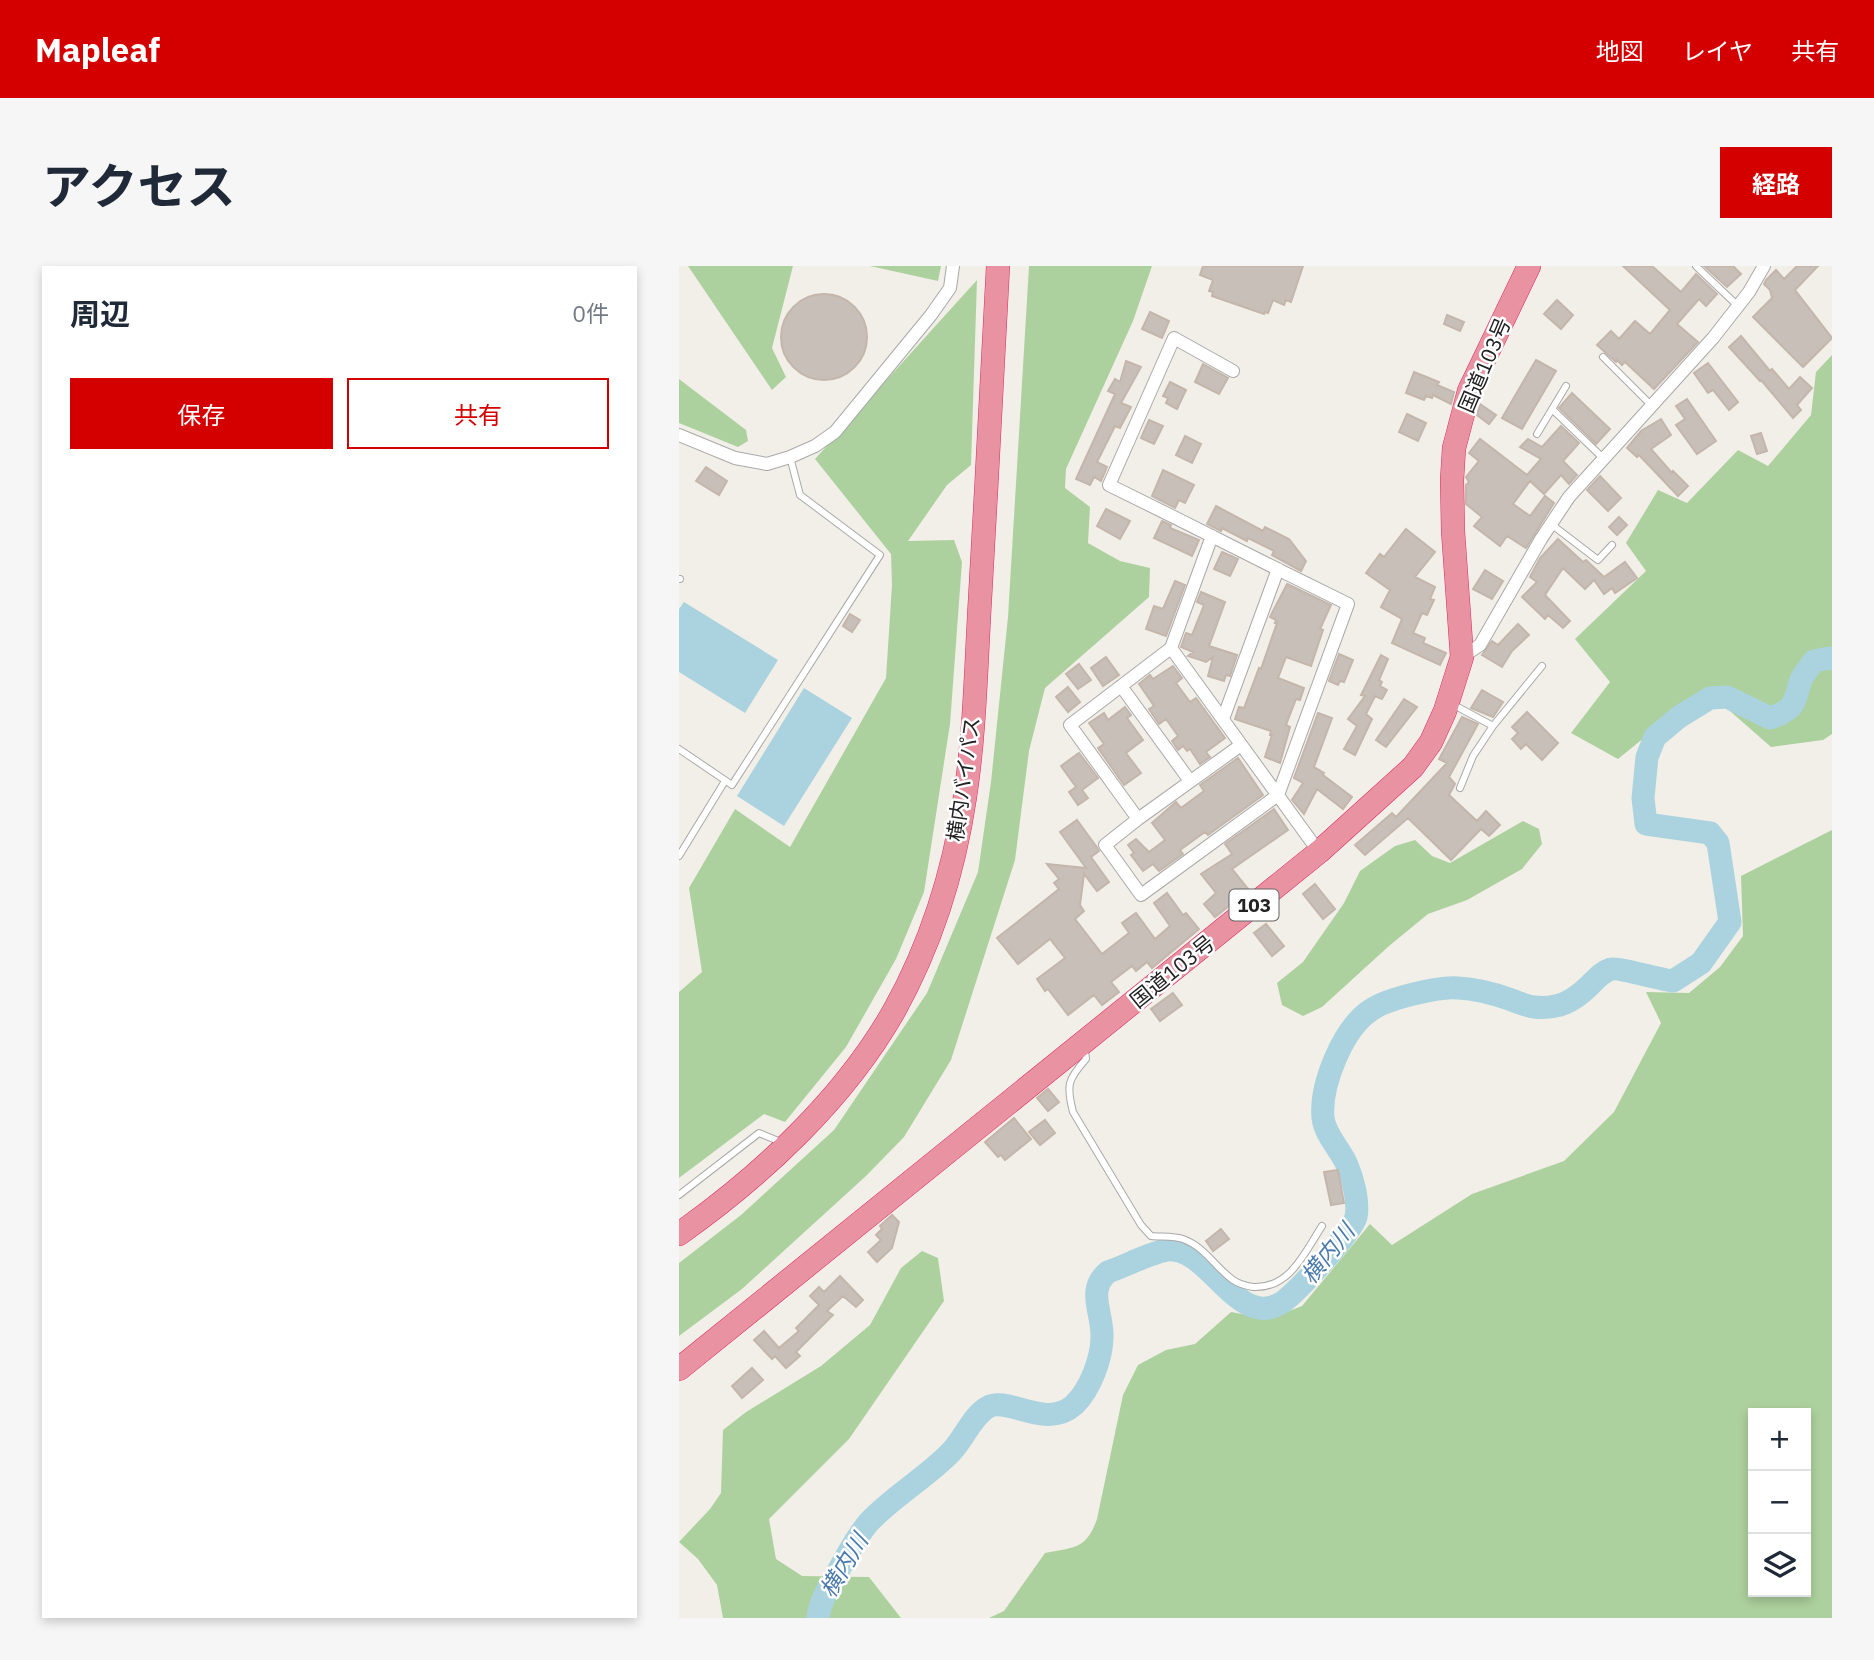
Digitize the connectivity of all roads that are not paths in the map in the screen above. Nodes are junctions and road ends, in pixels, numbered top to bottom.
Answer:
1 (953, 266) edge
2 (999, 266) edge
3 (1529, 266) edge
4 (1696, 266) edge
5 (1764, 266) edge
6 (1738, 306) junction
7 (1603, 357) dead end
8 (1233, 371) dead end
9 (1566, 386) dead end
10 (1651, 405) junction
11 (1552, 409) junction
12 (1537, 434) dead end
13 (679, 435) edge
14 (790, 457) junction
15 (1604, 458) junction
16 (1551, 524) junction
17 (1212, 536) junction
18 (1612, 545) dead end
19 (1278, 569) junction
20 (1171, 648) junction
21 (1462, 657) junction
22 (1542, 666) dead end
23 (1121, 686) junction
24 (1448, 702) junction
25 (1223, 719) junction
26 (1493, 726) junction
27 (1241, 745) junction
28 (679, 750) edge
29 (725, 780) junction
30 (1190, 781) junction
31 (1460, 788) dead end
32 (1278, 795) junction
33 (1138, 819) junction
34 (1319, 852) junction
35 (679, 856) edge
36 (1083, 1043) junction
37 (788, 1145) junction
38 (679, 1195) edge
39 (1322, 1226) dead end
40 (679, 1234) edge
41 (679, 1369) edge

1 - 14 street
2 - 37 highway, 横内バイパス
3 - 21 highway, 国道103号 / 103
4 - 6 lane
5 - 6 street
6 - 10 street
7 - 10 lane
8 - 17 street
9 - 11 lane
10 - 15 street
11 - 12 lane
11 - 15 lane
13 - 14 street
14 - 29 lane
15 - 16 street
16 - 18 lane
16 - 21 street
17 - 19 street
17 - 20 street
19 - 25 street
19 - 32 street
20 - 23 street
20 - 25 street
21 - 24 highway, 国道103号 / 103
22 - 26 lane
23 - 30 street
23 - 33 street
24 - 26 lane
24 - 34 highway, 国道103号 / 103
25 - 27 street
26 - 31 lane
27 - 30 street
27 - 32 street
28 - 29 lane
29 - 35 lane
30 - 33 street
32 - 33 street
32 - 34 street
34 - 36 highway, 国道103号 / 103
36 - 39 lane
36 - 41 highway, 国道103号 / 103
37 - 38 lane
37 - 40 highway, 横内バイパス

